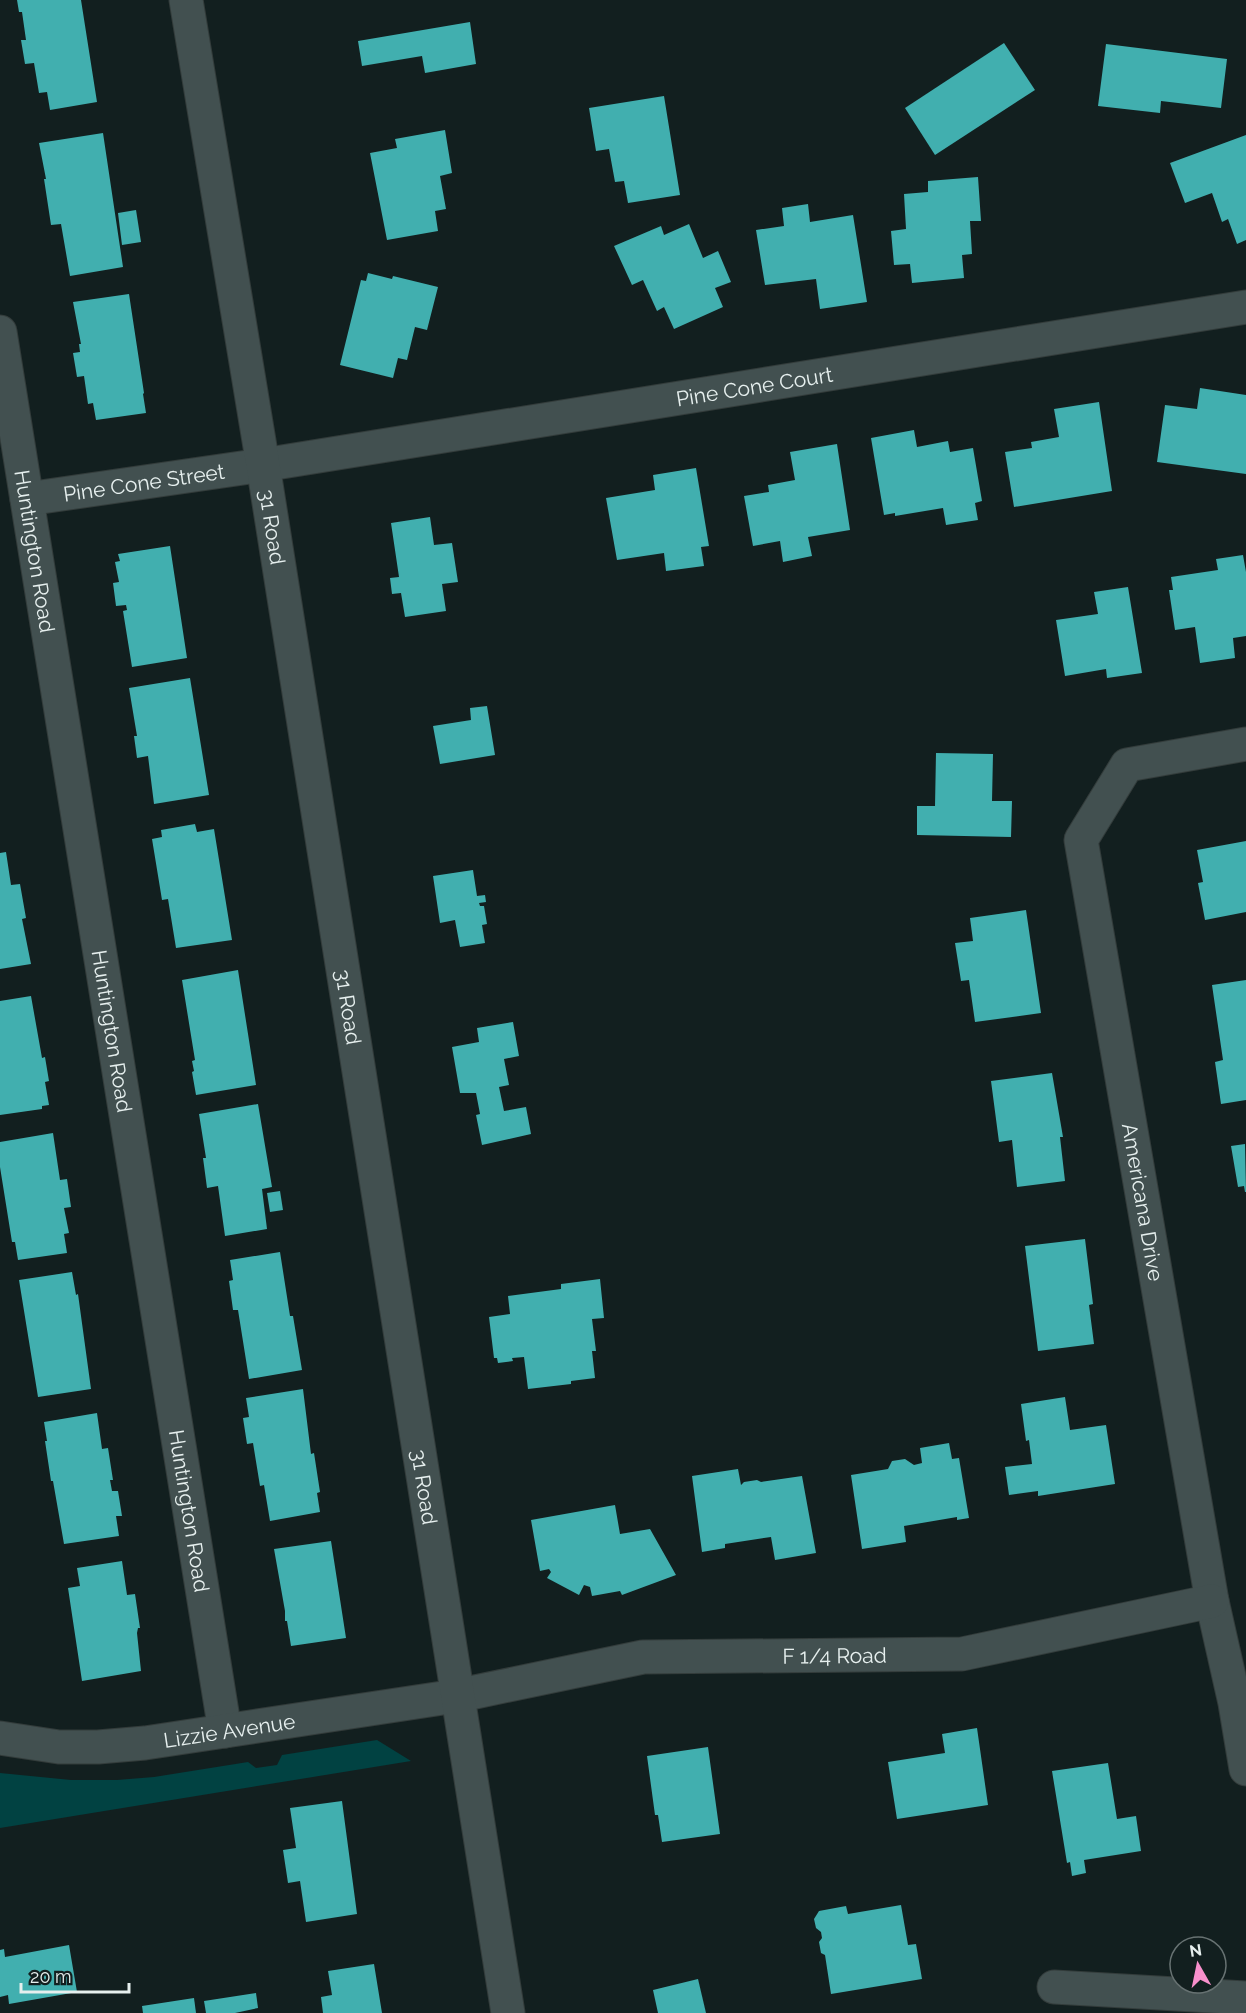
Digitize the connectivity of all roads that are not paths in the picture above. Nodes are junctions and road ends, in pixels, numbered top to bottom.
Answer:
1 (186, 0) edge
2 (1246, 307) edge
3 (0, 332) edge
4 (263, 465) junction
5 (27, 499) junction
6 (1246, 744) edge
7 (1212, 1600) junction
8 (456, 1696) junction
9 (225, 1731) junction
10 (0, 1738) edge
11 (1246, 1769) edge
12 (1054, 1987) dead end
13 (1246, 1998) edge
14 (507, 2013) edge

1 - 4 street, 31 Road
2 - 4 street, Pine Cone Court
3 - 5 street, Huntington Road
4 - 5 street, Pine Cone Street
4 - 8 street, 31 Road
5 - 9 street, Huntington Road
6 - 7 street, Americana Drive
7 - 8 street, F 1/4 Road
7 - 11 street, Americana Drive
8 - 9 street, Lizzie Avenue
8 - 14 street, 31 Road
9 - 10 street, Lizzie Avenue
12 - 13 street

